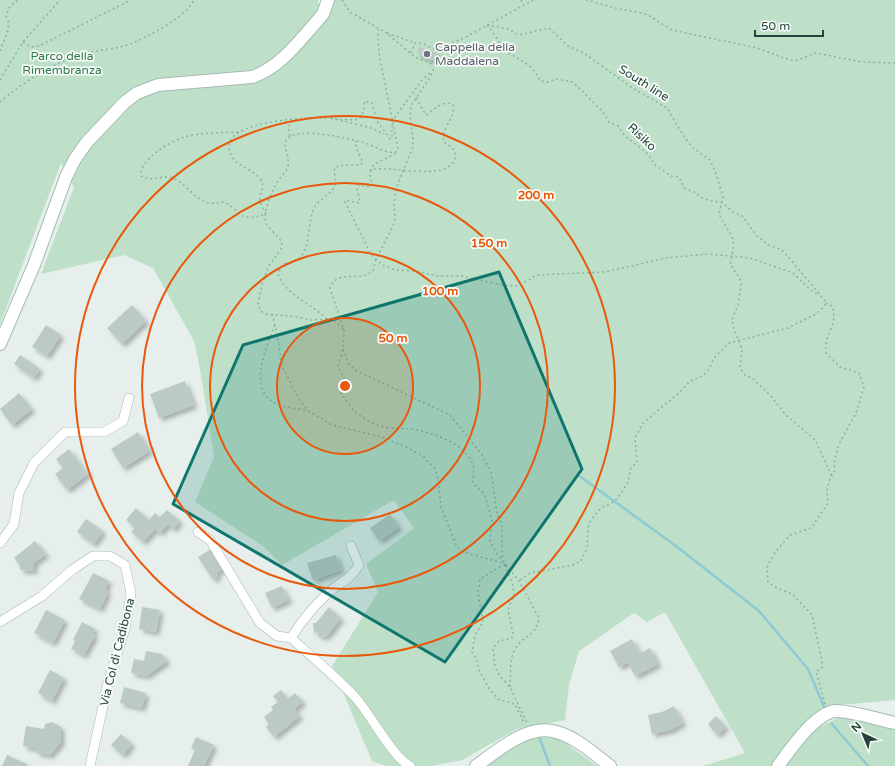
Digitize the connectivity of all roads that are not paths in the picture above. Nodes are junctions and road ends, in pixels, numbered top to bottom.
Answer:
1 (328, 0) edge
2 (0, 344) edge
3 (129, 398) dead end
4 (198, 532) dead end
5 (0, 543) edge
6 (351, 546) dead end
7 (0, 622) edge
8 (291, 638) junction
9 (895, 723) edge
10 (90, 766) edge
11 (410, 766) edge
12 (476, 766) edge
13 (610, 766) edge
14 (778, 766) edge

1 - 2 street
3 - 5 street
4 - 8 street
6 - 8 street
7 - 10 street, Via Col di Cadibona
8 - 11 street
9 - 14 street
12 - 13 street

